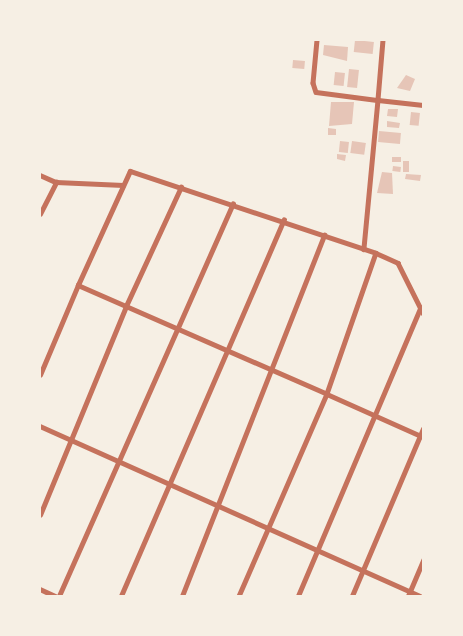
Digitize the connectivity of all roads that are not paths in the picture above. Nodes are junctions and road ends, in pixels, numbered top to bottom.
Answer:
1 (318, 40) edge
2 (384, 40) edge
3 (378, 100) junction
4 (423, 105) edge
5 (40, 176) edge
6 (56, 182) junction
7 (123, 185) junction
8 (181, 187) junction
9 (233, 204) junction
10 (40, 214) edge
11 (284, 220) junction
12 (324, 236) junction
13 (364, 249) junction
14 (376, 254) junction
15 (78, 285) junction
16 (126, 306) junction
17 (422, 310) edge
18 (176, 328) junction
19 (226, 350) junction
20 (271, 369) junction
21 (40, 375) edge
22 (326, 394) junction
23 (375, 416) junction
24 (40, 426) edge
25 (423, 429) edge
26 (421, 437) edge
27 (71, 440) junction
28 (118, 461) junction
29 (169, 483) junction
30 (218, 505) junction
31 (40, 515) edge
32 (269, 528) junction
33 (318, 550) junction
34 (423, 560) edge
35 (363, 570) junction
36 (40, 590) edge
37 (409, 594) edge
38 (55, 596) edge
39 (60, 596) edge
40 (121, 596) edge
41 (182, 596) edge
42 (239, 596) edge
43 (298, 596) edge
44 (352, 596) edge
45 (420, 596) edge

1 - 3 street
2 - 3 street
3 - 4 street
3 - 13 street
5 - 6 street
6 - 7 street
6 - 10 street
7 - 8 street
7 - 15 street
8 - 9 street
8 - 16 street
9 - 11 street
9 - 18 street
11 - 12 street
11 - 19 street
12 - 13 street
12 - 20 street
13 - 14 street
14 - 17 street
14 - 22 street
15 - 16 street
15 - 21 street
16 - 18 street
16 - 27 street
17 - 23 street
18 - 19 street
18 - 28 street
19 - 20 street
19 - 29 street
20 - 22 street
20 - 30 street
22 - 23 street
22 - 32 street
23 - 26 street
23 - 33 street
24 - 27 street
25 - 26 street
26 - 35 street
27 - 28 street
27 - 31 street
28 - 29 street
28 - 39 street
29 - 30 street
29 - 40 street
30 - 32 street
30 - 41 street
32 - 33 street
32 - 42 street
33 - 35 street
33 - 43 street
34 - 37 street
35 - 37 street
35 - 44 street
36 - 38 street
37 - 45 street

